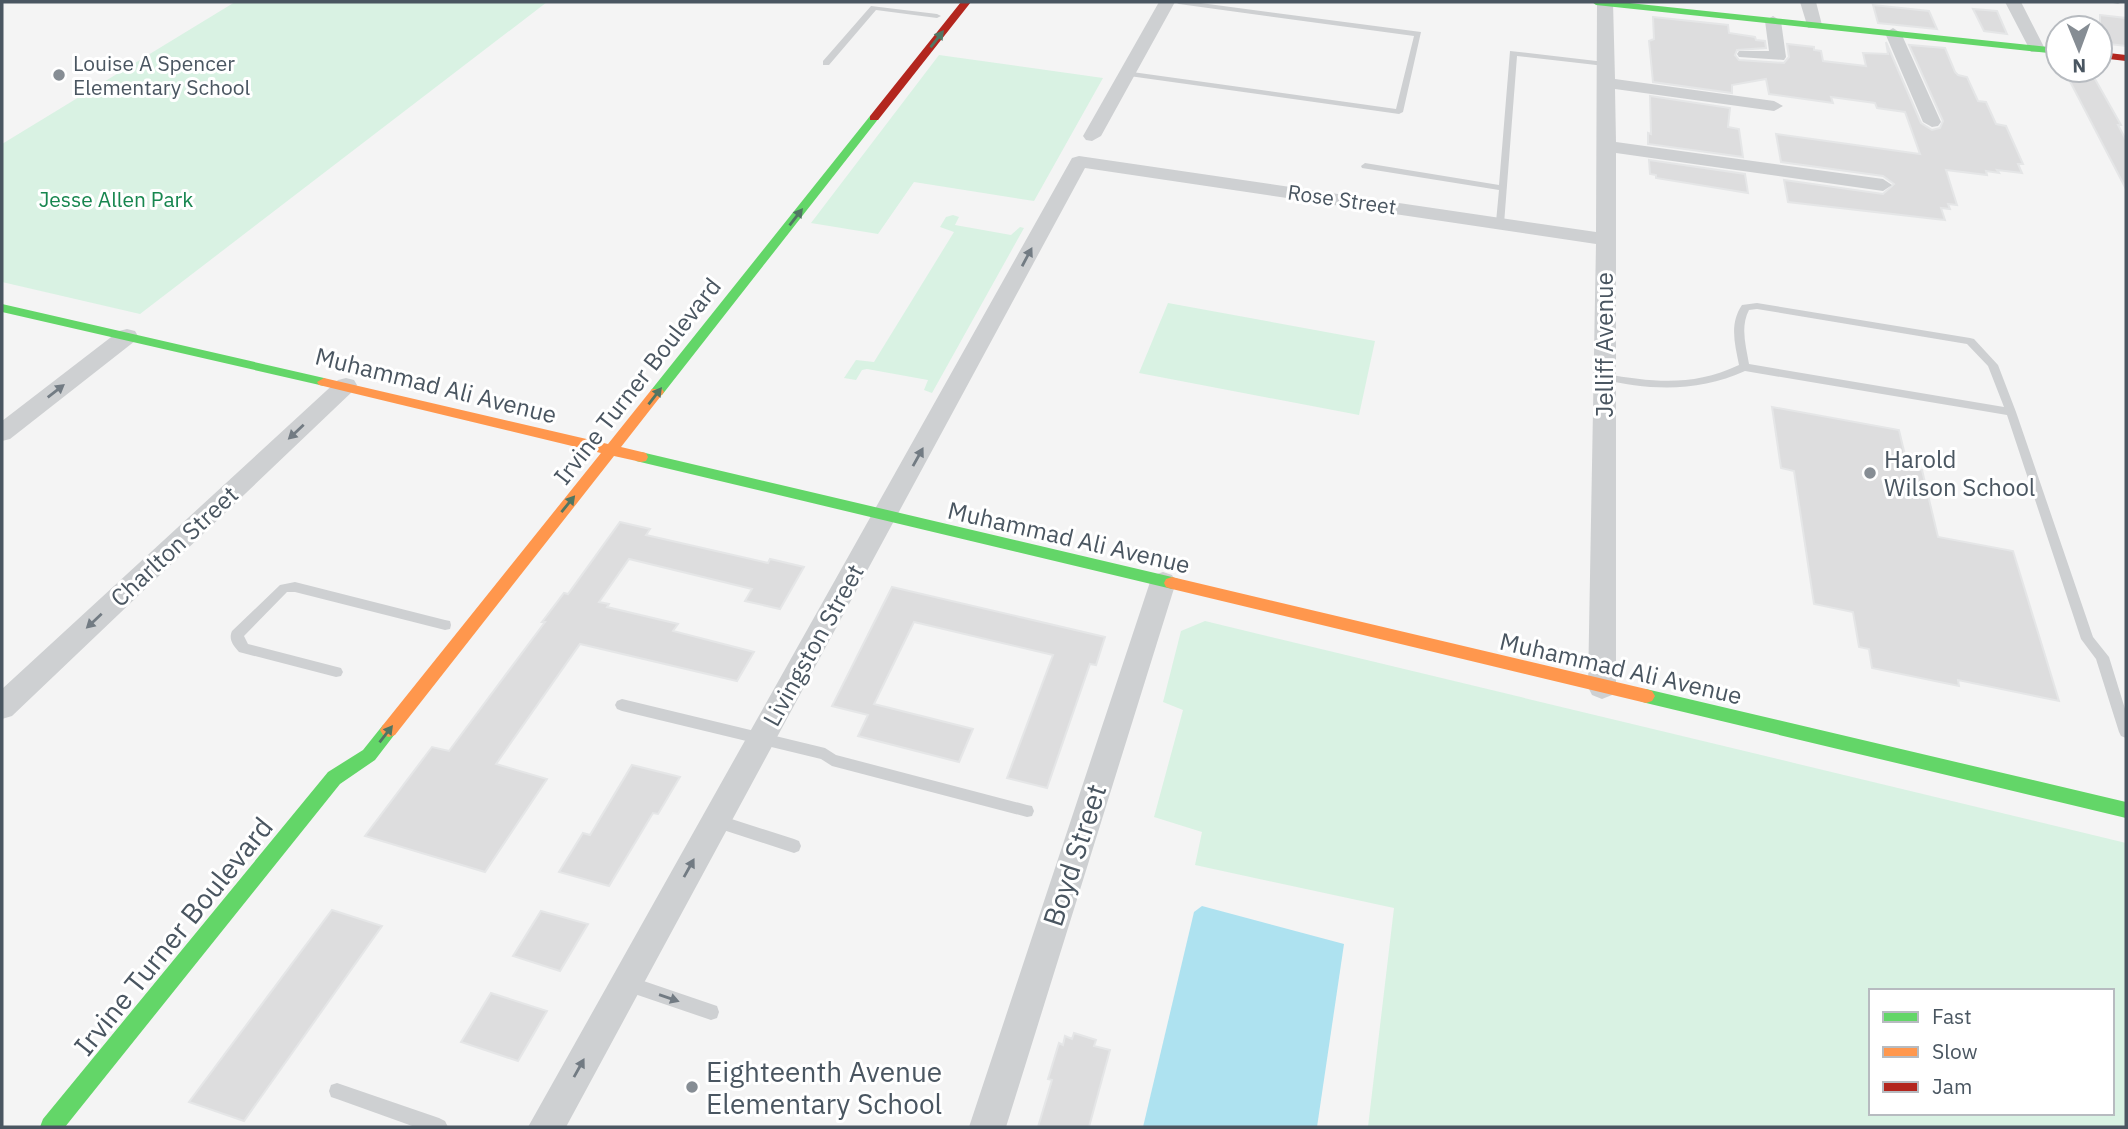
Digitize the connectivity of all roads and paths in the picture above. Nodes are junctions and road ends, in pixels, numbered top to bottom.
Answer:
1 (949, 2) edge
2 (966, 2) edge
3 (1167, 2) edge
4 (1180, 2) edge
5 (1602, 2) edge
6 (1808, 2) edge
7 (2013, 2) edge
8 (2112, 2) edge
9 (2118, 2) edge
10 (937, 16) junction
11 (1773, 20) junction
12 (1814, 25) junction
13 (1892, 33) junction
14 (2037, 49) junction
15 (2044, 50) edge
16 (1745, 54) dead end
17 (826, 63) dead end
18 (1125, 73) junction
19 (1605, 74) junction
20 (1774, 106) dead end
21 (1932, 122) dead end
22 (1091, 136) dead end
23 (1607, 146) junction
24 (1079, 162) joint
25 (1365, 166) dead end
26 (1883, 185) dead end
27 (1503, 188) junction
28 (1501, 222) junction
29 (1604, 239) junction
30 (2, 307) edge
31 (682, 334) dead end
32 (127, 336) junction
33 (1744, 367) junction
34 (1605, 377) junction
35 (346, 385) junction
36 (2011, 412) junction
37 (2, 433) edge
38 (613, 450) junction
39 (884, 517) junction
40 (1163, 582) junction
41 (445, 625) dead end
42 (336, 672) dead end
43 (1602, 687) junction
44 (622, 705) dead end
45 (2, 707) edge
46 (2126, 732) edge
47 (761, 738) junction
48 (346, 747) dead end
49 (334, 778) junction
50 (2126, 810) edge
51 (1027, 811) dead end
52 (716, 821) junction
53 (794, 846) dead end
54 (626, 983) junction
55 (711, 1012) dead end
56 (337, 1091) dead end
57 (51, 1127) edge
58 (439, 1127) edge
59 (546, 1127) edge
60 (987, 1127) edge

1 - 10 street, Irvine Turner Boulevard
38 -> 2 street, Irvine Turner Boulevard
3 - 18 street
4 - 18 lane
5 - 11 street
5 - 19 street, Jelliff Avenue
6 - 12 street
7 - 14 street
8 - 9 lane
10 - 17 lane
10 - 31 street, Irvine Turner Boulevard
11 - 12 street
11 - 16 street
12 - 13 street
13 - 14 street
13 - 21 street
14 - 15 street
18 - 22 street
19 - 20 street
19 - 23 street, Jelliff Avenue
19 - 27 lane
23 - 26 street
23 - 29 street, Jelliff Avenue
24 - 28 street, Rose Street
39 -> 24 street, Livingston Street
25 - 27 lane
27 - 28 lane
28 - 29 street, Rose Street
29 - 34 street, Jelliff Avenue
30 - 32 street, Muhammad Ali Avenue
32 - 35 street, Muhammad Ali Avenue
37 -> 32 street
33 - 34 lane
33 - 36 lane
33 - 36 lane
34 - 43 street, Jelliff Avenue
35 - 38 street, Muhammad Ali Avenue
35 -> 45 street, Charlton Street
36 - 46 lane
38 - 39 street, Muhammad Ali Avenue
49 -> 38 street, Irvine Turner Boulevard
39 - 40 street, Muhammad Ali Avenue
39 - 47 street, Livingston Street
40 - 43 street, Muhammad Ali Avenue
40 - 60 street, Boyd Street
41 - 42 lane
43 - 50 street, Muhammad Ali Avenue
44 - 47 lane
47 - 51 lane
47 - 52 street, Livingston Street
48 - 49 street, Irvine Turner Boulevard
49 - 57 street, Irvine Turner Boulevard
52 - 53 lane
54 -> 52 street, Livingston Street
54 -> 55 lane
59 -> 54 street, Livingston Street
56 - 58 lane

